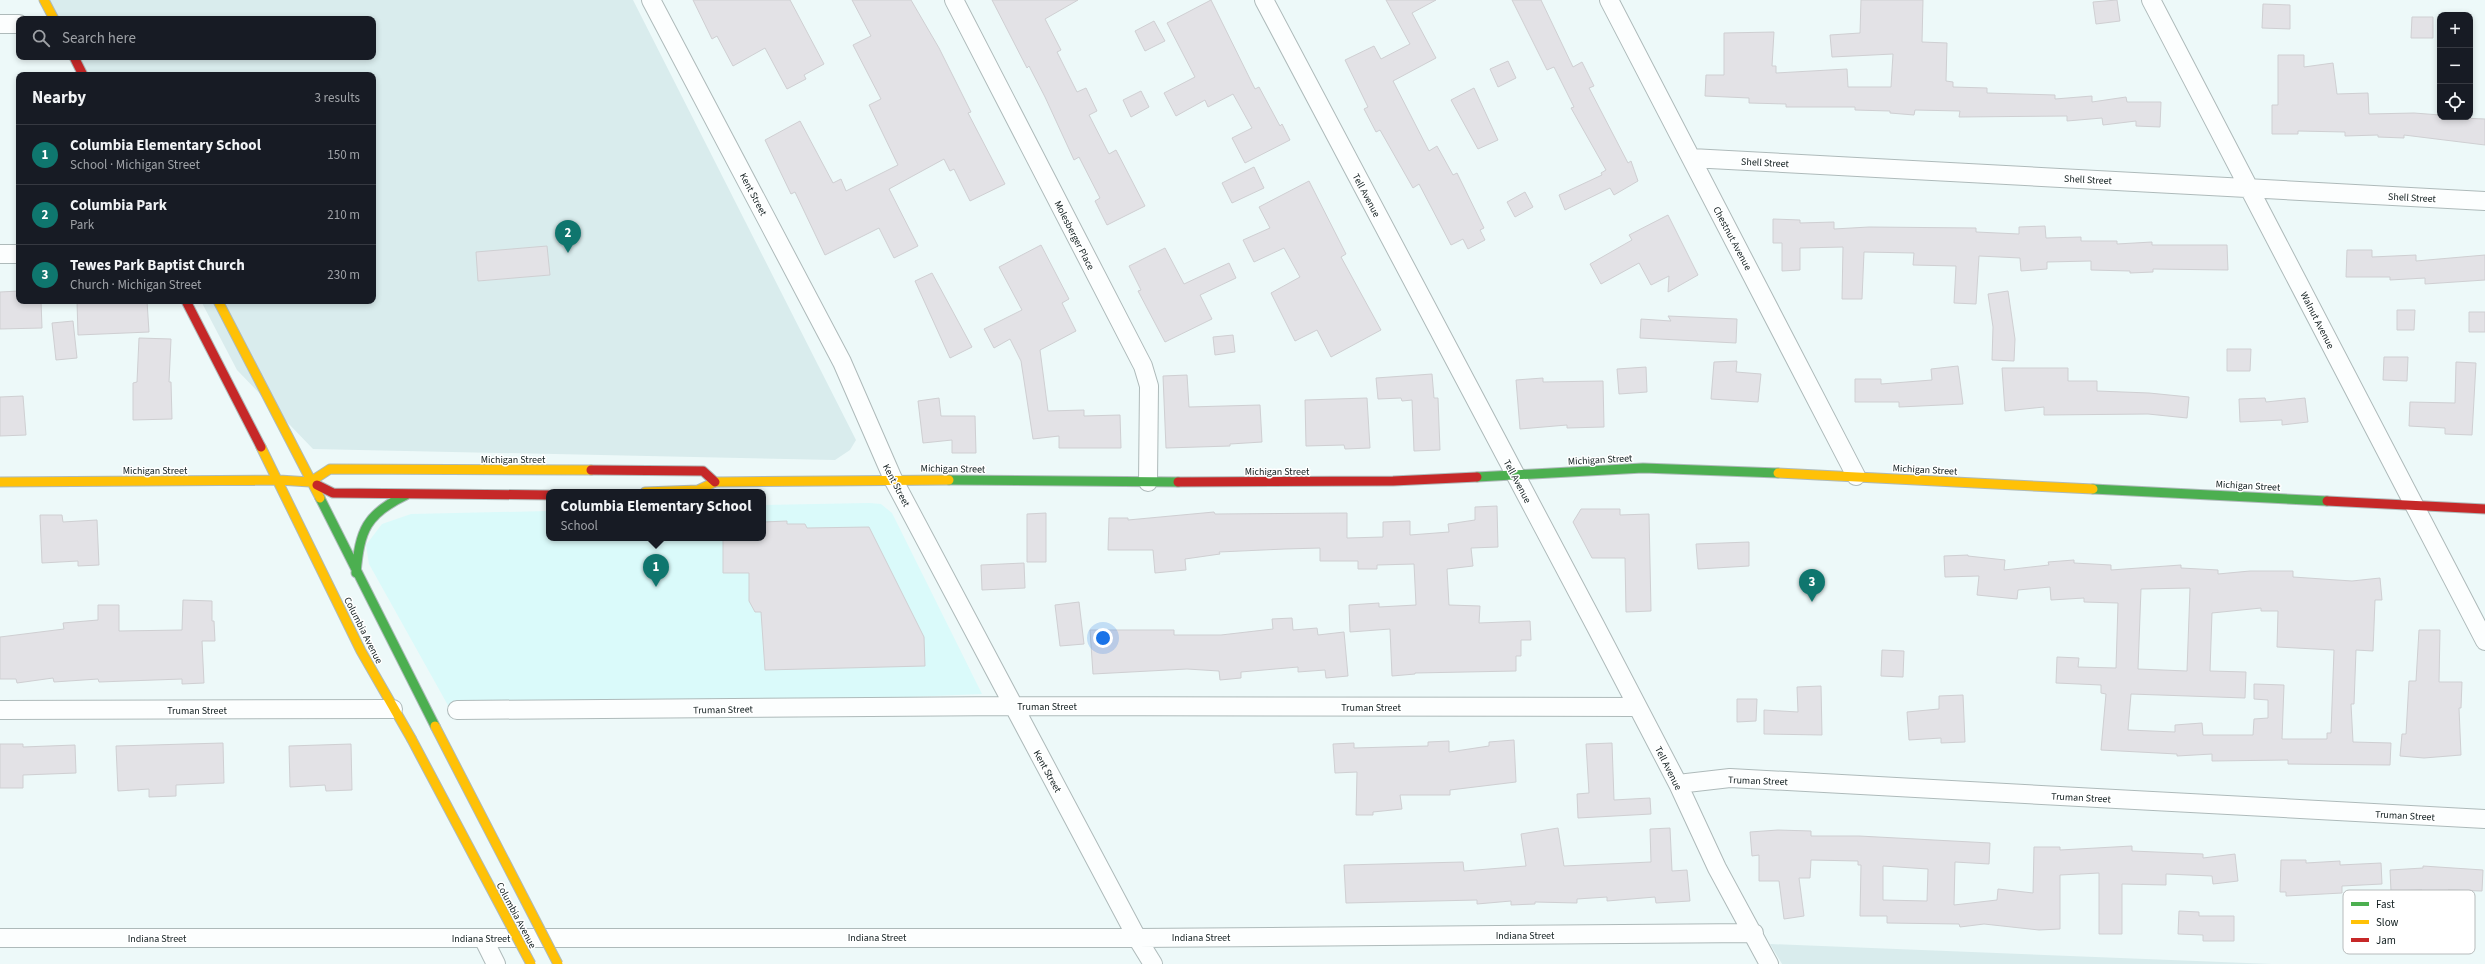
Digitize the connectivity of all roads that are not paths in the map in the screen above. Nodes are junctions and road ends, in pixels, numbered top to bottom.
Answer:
1 (44, 0) edge
2 (651, 0) edge
3 (954, 0) edge
4 (1264, 0) edge
5 (1609, 0) edge
6 (2151, 0) edge
7 (52, 16) edge
8 (0, 24) edge
9 (16, 24) edge
10 (76, 60) edge
11 (82, 72) edge
12 (1691, 158) junction
13 (2249, 188) junction
14 (2485, 201) edge
15 (0, 254) edge
16 (16, 254) edge
17 (188, 304) edge
18 (220, 304) edge
19 (1515, 474) junction
20 (1856, 476) junction
21 (893, 479) junction
22 (279, 480) junction
23 (0, 482) edge
24 (310, 482) junction
25 (715, 482) junction
26 (1148, 482) junction
27 (700, 489) edge
28 (409, 494) junction
29 (546, 495) edge
30 (2415, 505) junction
31 (2485, 509) edge
32 (356, 573) junction
33 (2485, 641) edge
34 (1012, 706) junction
35 (1637, 708) junction
36 (393, 709) junction
37 (0, 710) edge
38 (457, 710) dead end
39 (1678, 784) junction
40 (2485, 819) edge
41 (1754, 933) junction
42 (0, 938) edge
43 (483, 938) junction
44 (1137, 938) junction
45 (496, 964) edge
46 (531, 964) edge
47 (558, 964) edge
48 (1153, 964) edge
49 (1770, 964) edge

1 - 7 main road
2 - 21 street, Kent Street
3 - 26 street, Molesberger Place
4 - 19 street, Tell Avenue
5 - 12 street, Chestnut Avenue
6 - 13 street, Walnut Avenue
8 - 9 street
10 - 11 main road
12 - 13 street, Shell Street
12 - 20 street, Chestnut Avenue
13 - 14 street, Shell Street
13 - 30 street, Walnut Avenue
15 - 16 street
17 - 22 main road, Columbia Avenue
18 - 24 main road, Columbia Avenue
19 - 20 main road, Michigan Street
19 - 26 main road, Michigan Street
19 - 35 street, Tell Avenue
20 - 30 main road, Michigan Street
21 - 25 main road, Michigan Street
21 - 26 main road, Michigan Street
21 - 34 street, Kent Street
22 - 23 main road, Michigan Street
22 - 24 main road, Michigan Street
22 - 36 main road, Columbia Avenue
24 - 25 main road, Michigan Street
24 - 28 main road, Michigan Street
24 - 32 main road, Columbia Avenue
25 - 27 main road, Michigan Street
28 - 29 main road, Michigan Street
28 - 32 main road
30 - 31 main road, Michigan Street
30 - 33 street, Walnut Avenue
32 - 47 main road, Columbia Avenue, bridge
34 - 35 street, Truman Street
34 - 38 street, Truman Street
34 - 44 street, Kent Street
35 - 39 street, Tell Avenue
36 - 37 street, Truman Street
36 - 46 main road, Columbia Avenue, bridge
39 - 40 street, Truman Street
39 - 41 street, Tell Avenue
41 - 44 street, Indiana Street
41 - 49 street, Tell Avenue
42 - 43 street, Indiana Street
43 - 44 street, Indiana Street
43 - 45 street
44 - 48 street, Kent Street

